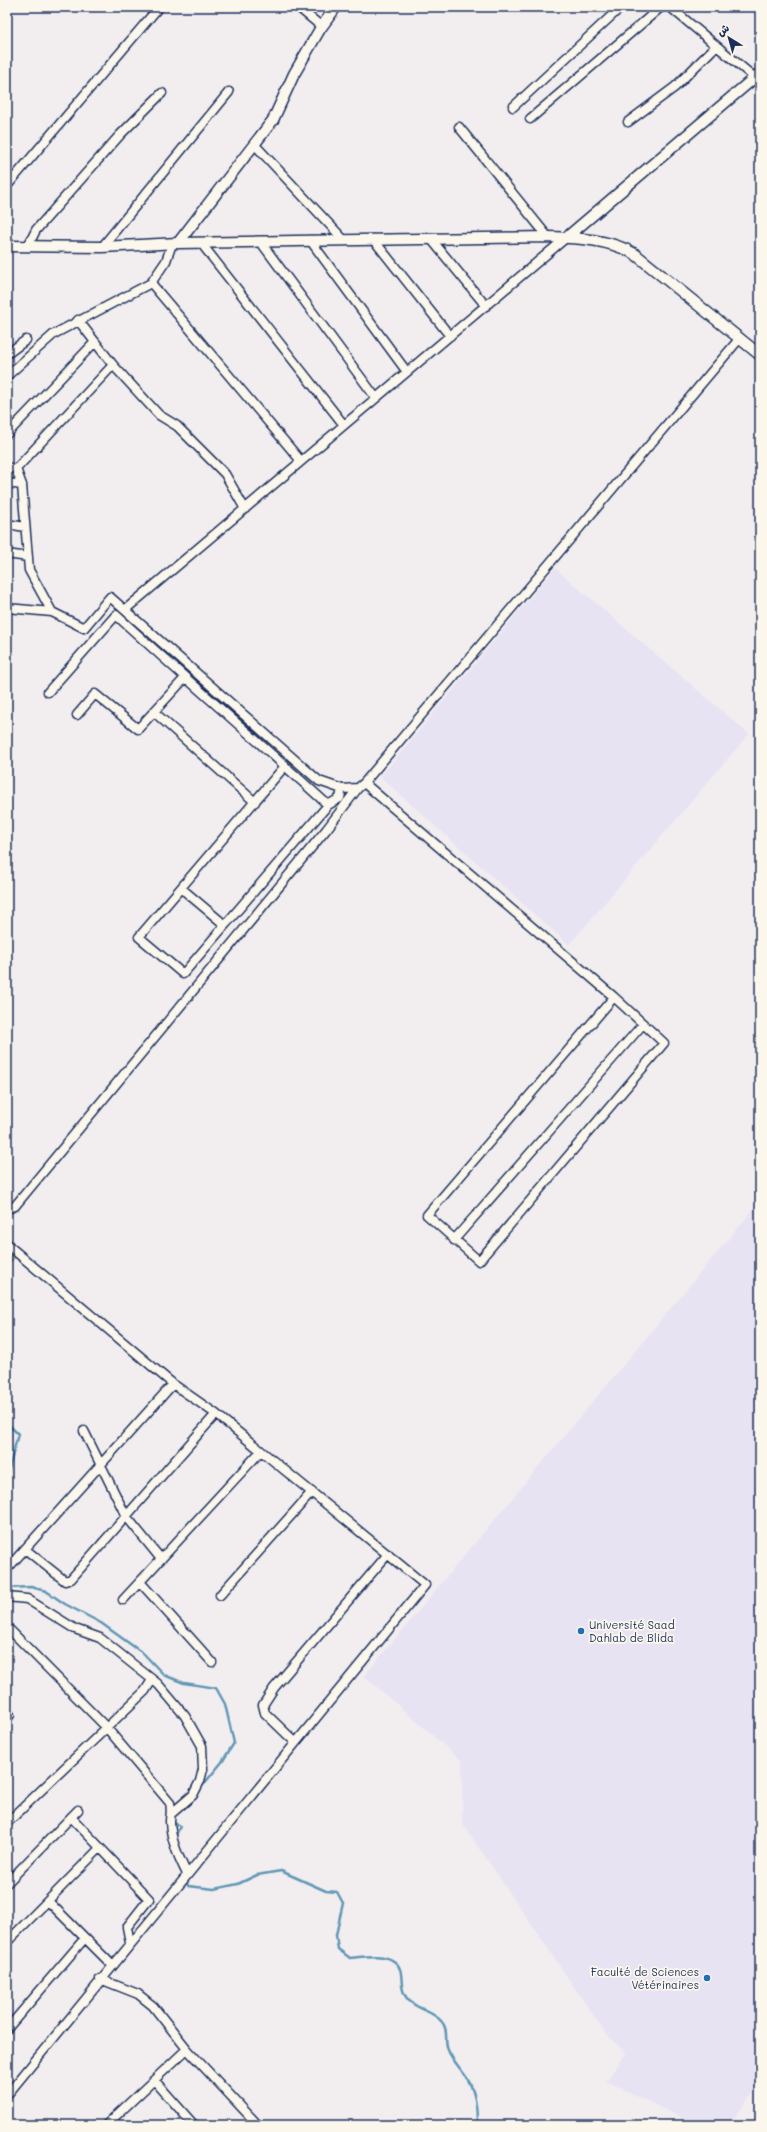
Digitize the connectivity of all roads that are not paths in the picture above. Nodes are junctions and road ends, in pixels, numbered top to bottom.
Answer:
1 (159, 7) edge
2 (298, 7) edge
3 (336, 7) edge
4 (621, 7) edge
5 (661, 7) edge
6 (670, 7) edge
7 (322, 27) junction
8 (716, 46) junction
9 (757, 76) edge
10 (162, 92) dead end
11 (229, 92) dead end
12 (513, 107) dead end
13 (530, 119) dead end
14 (628, 122) dead end
15 (459, 127) dead end
16 (255, 145) junction
17 (7, 186) edge
18 (548, 237) junction
19 (567, 237) junction
20 (373, 239) junction
21 (432, 239) junction
22 (310, 240) junction
23 (344, 240) junction
24 (260, 241) junction
25 (200, 243) junction
26 (175, 244) junction
27 (7, 246) edge
28 (28, 246) junction
29 (102, 247) junction
30 (151, 283) junction
31 (486, 306) junction
32 (78, 320) junction
33 (450, 336) junction
34 (740, 338) junction
35 (26, 340) dead end
36 (96, 342) junction
37 (7, 354) edge
38 (760, 355) edge
39 (113, 365) junction
40 (407, 372) junction
41 (7, 376) edge
42 (376, 398) junction
43 (344, 425) junction
44 (7, 434) edge
45 (301, 461) junction
46 (7, 467) edge
47 (16, 470) junction
48 (7, 482) edge
49 (22, 485) junction
50 (245, 509) junction
51 (7, 524) edge
52 (25, 527) junction
53 (7, 554) edge
54 (28, 557) junction
55 (7, 608) edge
56 (126, 609) junction
57 (52, 612) junction
58 (185, 678) junction
59 (48, 692) dead end
60 (154, 712) junction
61 (77, 715) dead end
62 (285, 766) junction
63 (361, 785) junction
64 (342, 789) junction
65 (342, 801) junction
66 (255, 802) junction
67 (328, 805) junction
68 (181, 888) junction
69 (225, 925) junction
70 (614, 997) junction
71 (643, 1024) junction
72 (8, 1210) edge
73 (454, 1240) junction
74 (7, 1243) edge
75 (173, 1384) junction
76 (216, 1414) junction
77 (84, 1431) dead end
78 (261, 1450) junction
79 (101, 1464) junction
80 (312, 1492) junction
81 (126, 1516) junction
82 (25, 1549) junction
83 (388, 1554) junction
84 (161, 1559) junction
85 (7, 1569) edge
86 (140, 1582) junction
87 (220, 1595) dead end
88 (7, 1597) edge
89 (123, 1600) dead end
90 (7, 1627) edge
91 (212, 1662) dead end
92 (152, 1680) junction
93 (106, 1727) junction
94 (296, 1742) junction
95 (78, 1810) dead end
96 (172, 1813) junction
97 (71, 1818) junction
98 (7, 1823) edge
99 (100, 1848) junction
100 (187, 1874) junction
101 (7, 1883) edge
102 (48, 1901) junction
103 (85, 1938) junction
104 (7, 1942) edge
105 (130, 1943) junction
106 (112, 1965) junction
107 (100, 1979) junction
108 (7, 2028) edge
109 (187, 2049) junction
110 (154, 2080) junction
111 (7, 2095) edge
112 (106, 2125) edge
113 (194, 2125) edge
114 (258, 2125) edge

1 - 17 street
2 - 7 street
3 - 7 street
4 - 12 street
5 - 13 street
6 - 8 street
7 - 16 street
8 - 9 street
8 - 14 street
9 - 19 street
10 - 28 street
11 - 29 street
15 - 18 street
16 - 23 street
16 - 26 street
18 - 19 street
18 - 21 street
19 - 31 street
19 - 34 street
20 - 21 street
20 - 23 street
20 - 33 street
21 - 31 street
22 - 23 street
22 - 24 street
22 - 40 street
24 - 25 street
24 - 42 street
25 - 26 street
25 - 43 street
26 - 29 street
26 - 30 street
27 - 28 street
28 - 29 street
30 - 32 street
30 - 45 street
31 - 33 street
32 - 36 street
32 - 41 street
33 - 40 street
34 - 38 street
34 - 63 street
35 - 37 street
36 - 39 street
36 - 44 street
39 - 47 street
39 - 50 street
40 - 42 street
42 - 43 street
43 - 45 street
45 - 50 street
46 - 47 street
47 - 49 street
48 - 49 street
49 - 52 street
50 - 56 street
51 - 52 street
52 - 54 street
53 - 54 street
54 - 57 street
55 - 57 street
56 - 57 street
56 - 64 street
58 - 59 street
58 - 60 street
58 - 62 street
60 - 61 street
60 - 66 street
62 - 66 street
62 - 67 street
63 - 64 street
63 - 65 street
63 - 70 street
64 - 65 street
65 - 67 street
65 - 72 street
66 - 68 street
67 - 69 street
68 - 69 street
68 - 69 street
70 - 71 street
70 - 73 street
71 - 73 street
71 - 73 street
74 - 75 street
75 - 76 street
75 - 79 street
76 - 78 street
76 - 81 street
77 - 79 street
78 - 80 street
78 - 84 street
79 - 81 street
79 - 82 street
80 - 83 street
80 - 87 street
81 - 82 street
81 - 84 street
82 - 85 street
83 - 94 street
83 - 94 street
84 - 86 street
86 - 89 street
86 - 91 street
88 - 92 street
90 - 93 street
92 - 93 street
92 - 96 street
93 - 96 street
93 - 98 street
94 - 100 street
95 - 97 street
96 - 100 street
97 - 99 street
97 - 101 street
99 - 102 street
99 - 105 street
100 - 105 street
102 - 103 street
102 - 104 street
103 - 106 street
103 - 108 street
105 - 106 street
106 - 107 street
107 - 109 street
107 - 111 street
109 - 110 street
109 - 114 street
110 - 112 street
110 - 113 street

